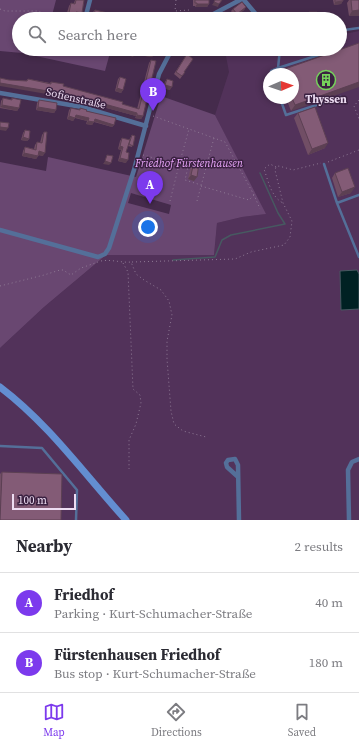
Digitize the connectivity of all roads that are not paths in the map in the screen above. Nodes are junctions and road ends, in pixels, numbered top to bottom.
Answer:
1 (90, 0) edge
2 (240, 0) edge
3 (244, 0) edge
4 (87, 12) edge
5 (217, 12) edge
6 (254, 12) edge
7 (359, 28) edge
8 (347, 29) edge
9 (168, 56) edge
10 (279, 56) edge
11 (316, 56) edge
12 (278, 68) joint
13 (0, 93) edge
14 (341, 97) dead end
15 (282, 104) edge
16 (146, 126) junction
17 (324, 164) road end
18 (359, 195) edge
19 (337, 203) junction
20 (0, 230) edge
21 (359, 256) edge
22 (0, 387) edge
23 (0, 446) edge
24 (359, 459) edge
25 (238, 476) junction
26 (76, 520) edge
27 (126, 520) edge
28 (239, 520) edge
29 (349, 520) edge

1 - 4 street
2 - 5 street
3 - 6 street
7 - 8 lane
9 - 16 street
10 - 12 lane
11 - 12 lane
13 - 16 street, Sofienstraße
14 - 15 lane
16 - 20 street
17 - 19 lane
18 - 19 lane
19 - 21 lane
22 - 27 main road
23 - 26 lane
24 - 29 street
25 - 25 street
25 - 28 street

